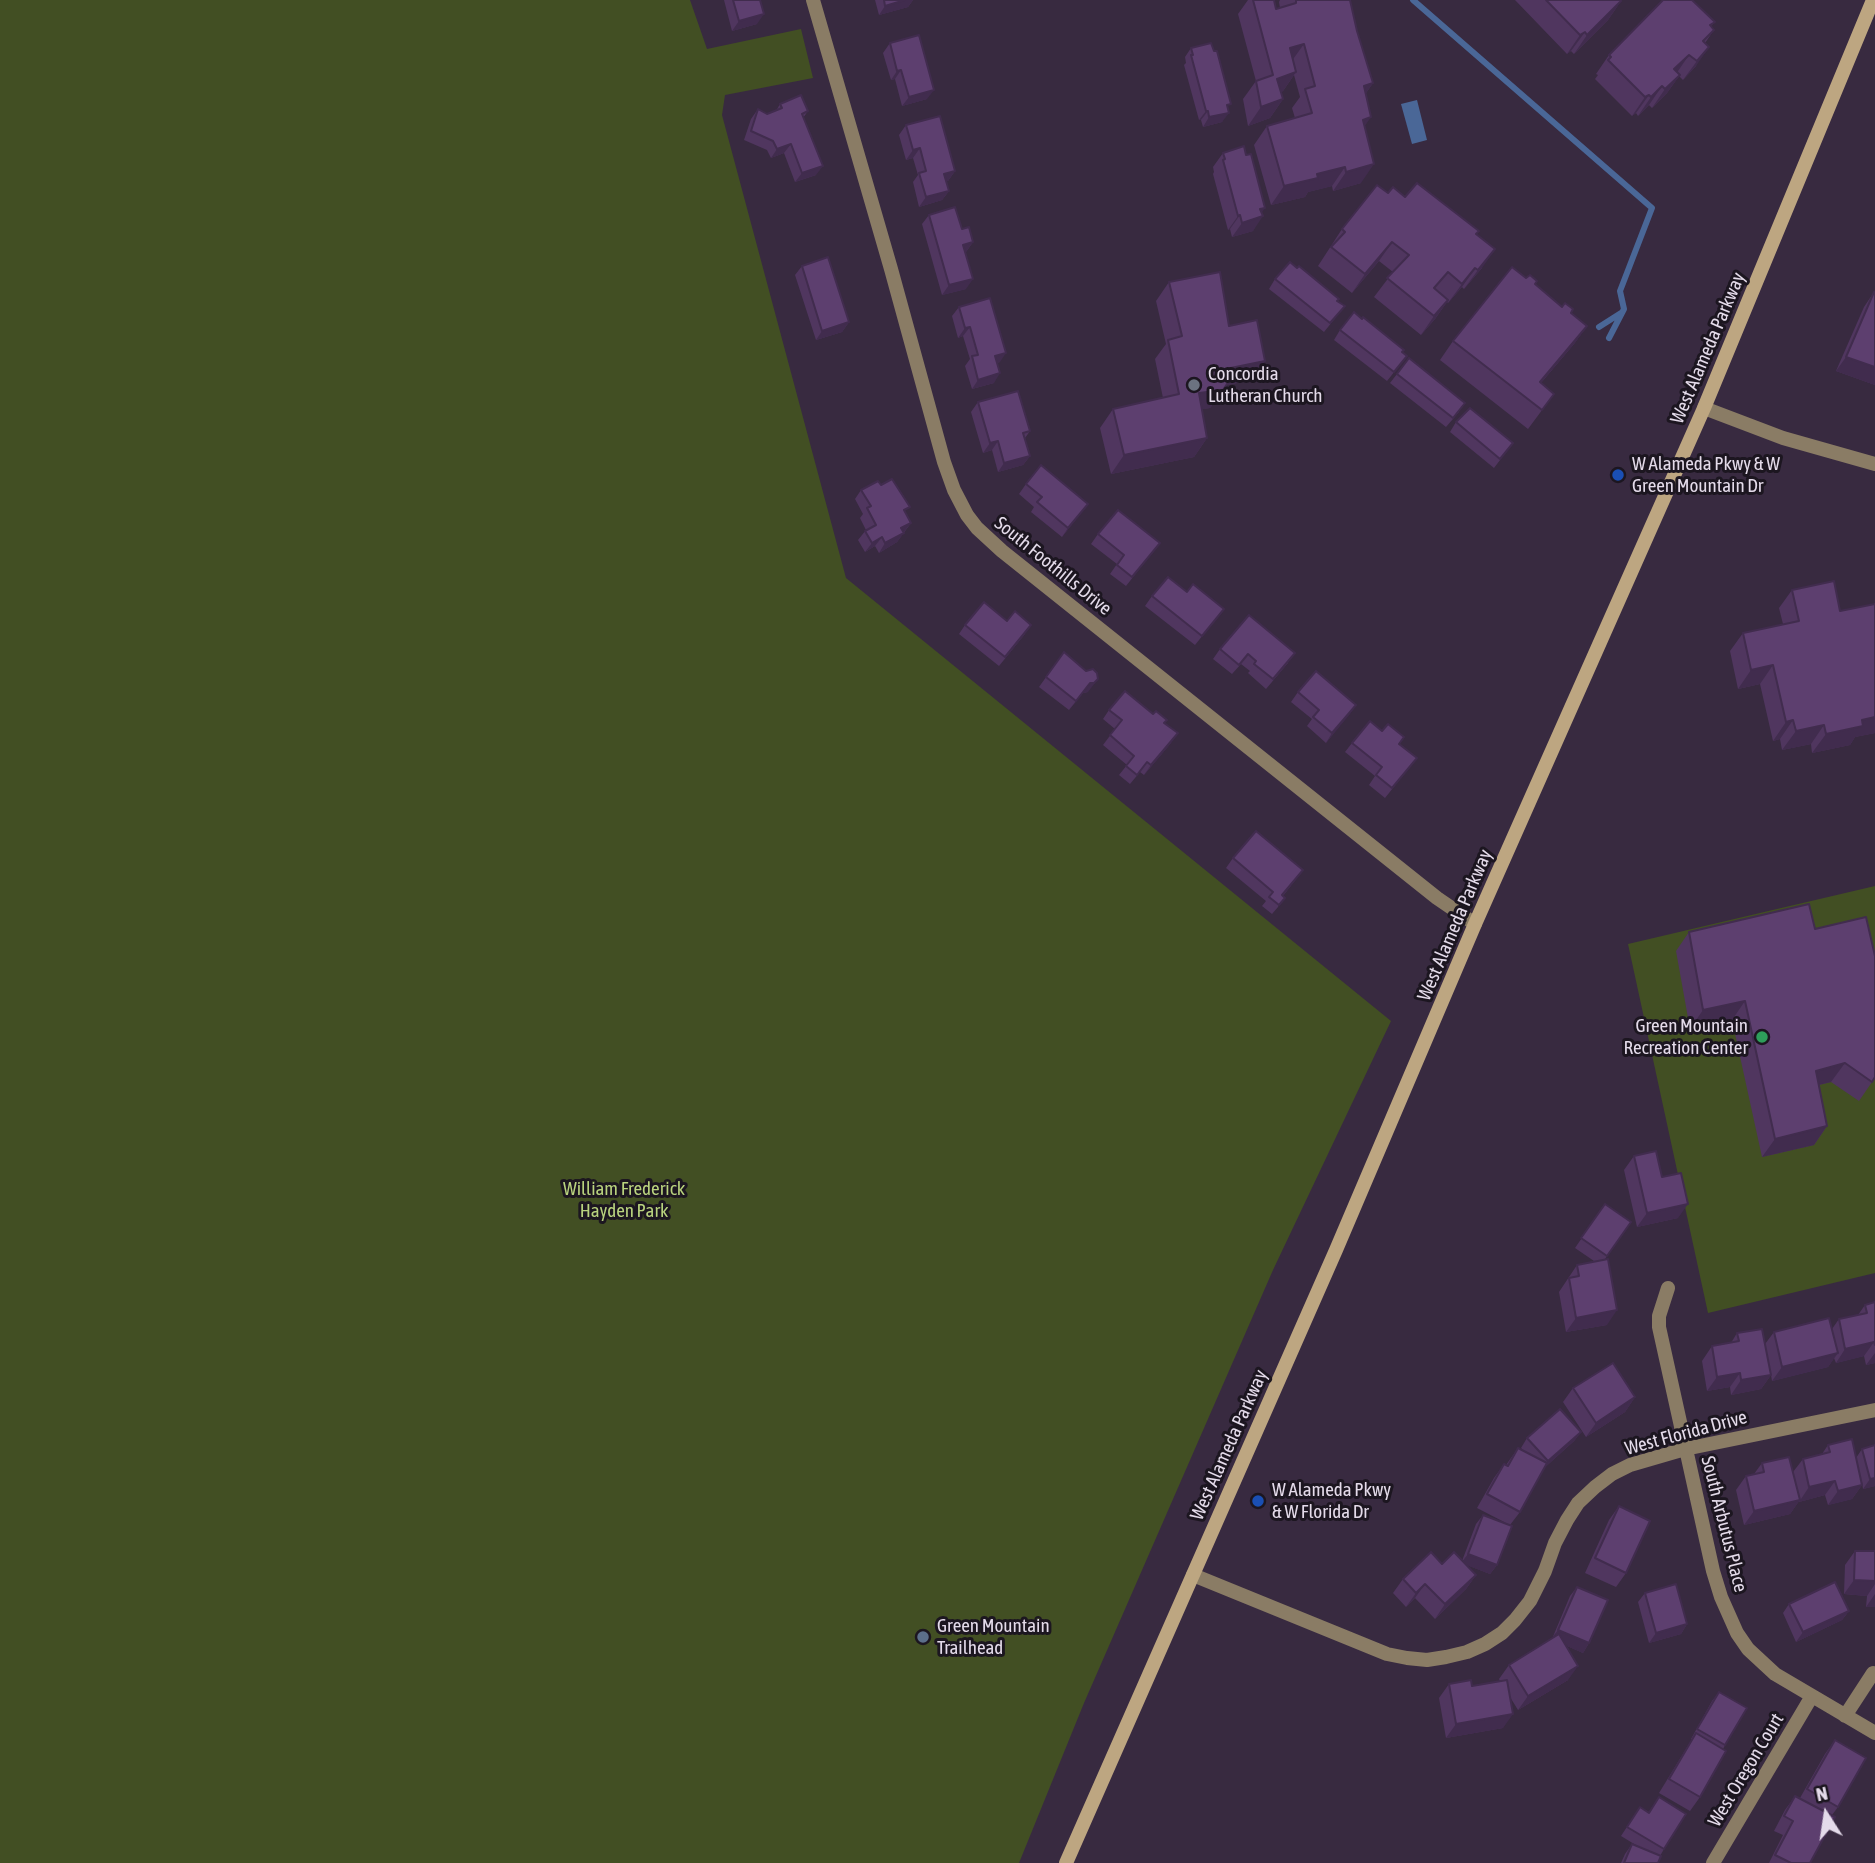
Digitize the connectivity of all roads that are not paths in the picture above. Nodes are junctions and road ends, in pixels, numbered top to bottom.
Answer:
1 (813, 0) edge
2 (1873, 0) edge
3 (1704, 408) junction
4 (1875, 464) edge
5 (1475, 924) junction
6 (1668, 1288) dead end
7 (1875, 1410) edge
8 (1685, 1449) junction
9 (1193, 1575) junction
10 (1873, 1673) dead end
11 (1812, 1696) junction
12 (1845, 1716) junction
13 (1875, 1733) edge
14 (1066, 1863) edge
15 (1713, 1863) edge

1 - 5 street, South Foothills Drive
2 - 3 main road, West Alameda Parkway
3 - 4 street
3 - 5 main road, West Alameda Parkway
5 - 9 main road, West Alameda Parkway
6 - 8 street, South Arbutus Place
7 - 8 street, West Florida Drive
8 - 9 street, West Florida Drive
8 - 11 street, South Arbutus Place
9 - 14 main road, West Alameda Parkway
10 - 12 street
11 - 12 street, South Arbutus Place
11 - 15 street, West Oregon Court
12 - 13 street, South Arbutus Place

